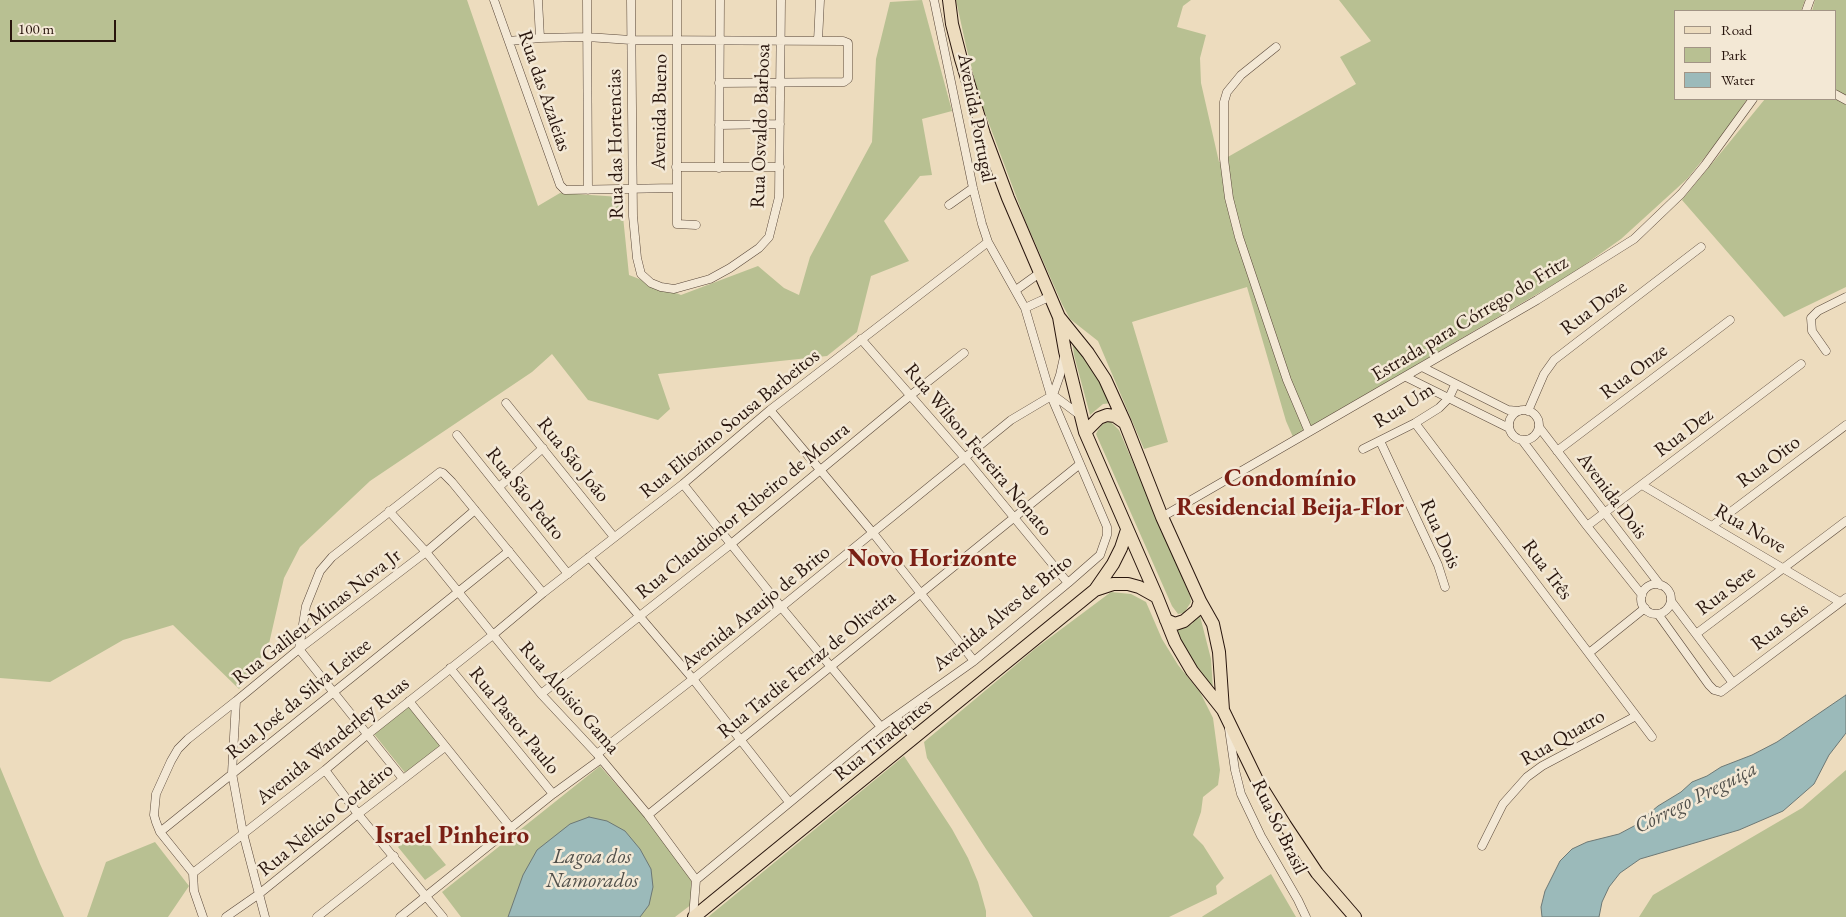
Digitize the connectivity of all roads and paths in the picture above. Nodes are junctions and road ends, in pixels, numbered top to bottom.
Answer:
1 (494, 0) edge
2 (538, 0) edge
3 (587, 0) edge
4 (631, 0) edge
5 (677, 0) edge
6 (720, 0) edge
7 (781, 0) edge
8 (820, 0) edge
9 (934, 0) edge
10 (949, 0) edge
11 (540, 38) junction
12 (587, 38) junction
13 (631, 40) junction
14 (677, 40) junction
15 (719, 40) junction
16 (781, 40) junction
17 (818, 40) junction
18 (509, 41) junction
19 (1276, 47) dead end
20 (719, 83) junction
21 (780, 83) junction
22 (1752, 100) edge
23 (780, 124) junction
24 (719, 125) junction
25 (676, 167) junction
26 (780, 167) junction
27 (719, 168) junction
28 (675, 188) junction
29 (973, 188) junction
30 (634, 189) junction
31 (588, 190) junction
32 (949, 205) dead end
33 (696, 225) dead end
34 (988, 242) junction
35 (1701, 247) dead end
36 (1040, 272) junction
37 (651, 282) joint
38 (1016, 290) junction
39 (1051, 296) junction
40 (1846, 297) edge
41 (1025, 308) junction
42 (1059, 317) junction
43 (1730, 320) dead end
44 (861, 339) junction
45 (1065, 351) junction
46 (1826, 351) dead end
47 (964, 353) dead end
48 (1801, 364) dead end
49 (1422, 368) junction
50 (1406, 377) junction
51 (1455, 385) junction
52 (911, 395) junction
53 (1052, 395) junction
54 (1449, 398) junction
55 (506, 403) dead end
56 (770, 410) junction
57 (1523, 411) junction
58 (1081, 416) junction
59 (1415, 422) junction
60 (1125, 423) junction
61 (1846, 425) edge
62 (1539, 427) junction
63 (1509, 428) junction
64 (1085, 432) junction
65 (1309, 432) junction
66 (457, 435) dead end
67 (1522, 440) junction
68 (1380, 441) junction
69 (543, 448) junction
70 (1364, 449) dead end
71 (1557, 451) junction
72 (965, 458) junction
73 (1080, 464) junction
74 (821, 470) junction
75 (682, 484) junction
76 (1642, 485) junction
77 (499, 487) junction
78 (475, 510) junction
79 (389, 511) junction
80 (1605, 513) junction
81 (1014, 517) junction
82 (1162, 517) junction
83 (1846, 520) edge
84 (1587, 526) junction
85 (1712, 526) junction
86 (1128, 530) junction
87 (873, 533) junction
88 (614, 537) junction
89 (731, 544) junction
90 (509, 551) junction
91 (426, 552) junction
92 (589, 557) junction
93 (1784, 568) junction
94 (568, 574) junction
95 (1068, 583) junction
96 (1660, 585) junction
97 (1445, 587) dead end
98 (1095, 590) junction
99 (458, 591) junction
100 (543, 593) junction
101 (921, 593) junction
102 (1642, 596) junction
103 (1157, 597) junction
104 (1843, 600) edge
105 (1200, 601) junction
106 (1671, 601) junction
107 (782, 608) junction
108 (1645, 608) junction
109 (1658, 614) junction
110 (640, 615) junction
111 (1166, 620) junction
112 (494, 634) junction
113 (1696, 634) junction
114 (299, 649) junction
115 (1589, 652) junction
116 (974, 661) junction
117 (450, 668) junction
118 (832, 668) junction
119 (693, 680) junction
120 (1734, 683) junction
121 (333, 692) junction
122 (541, 694) junction
123 (236, 701) junction
124 (409, 701) junction
125 (1226, 714) junction
126 (1636, 716) junction
127 (896, 717) junction
128 (881, 727) junction
129 (368, 734) junction
130 (1652, 737) dead end
131 (915, 738) junction
132 (740, 741) junction
133 (445, 747) junction
134 (599, 756) junction
135 (325, 770) junction
136 (232, 773) junction
137 (403, 778) junction
138 (553, 794) junction
139 (789, 802) junction
140 (358, 814) junction
141 (648, 815) junction
142 (511, 828) junction
143 (160, 832) junction
144 (243, 833) junction
145 (1482, 846) dead end
146 (394, 856) junction
147 (193, 873) junction
148 (696, 880) junction
149 (259, 894) junction
150 (425, 895) junction
151 (203, 917) edge
152 (226, 917) edge
153 (265, 917) edge
154 (317, 917) edge
155 (400, 917) edge
156 (444, 917) edge
157 (693, 917) edge
158 (1306, 917) edge
159 (1355, 917) edge

1 - 18 street, Rua das Azaleias
2 - 11 street
3 - 12 street
4 - 13 street, Rua das Hortencias
5 - 14 street, Avenida Bueno
6 - 15 street
7 - 16 street, Rua Osvaldo Barbosa
8 - 17 street
9 - 29 street, Avenida Portugal
10 - 36 main road
11 - 12 street
11 - 18 street
12 - 13 street
12 - 31 street
13 - 14 street
13 - 30 street, Rua das Hortencias
14 - 15 street
14 - 25 street, Avenida Bueno
15 - 16 street
15 - 20 street
16 - 17 street
16 - 21 street, Rua Osvaldo Barbosa
17 - 21 street
18 - 31 street, Rua das Azaleias
19 - 65 street
20 - 21 street
20 - 24 street
21 - 23 street, Rua Osvaldo Barbosa
22 - 49 street, Estrada para Córrego do Fritz
23 - 24 street
23 - 26 street, Rua Osvaldo Barbosa
24 - 27 street
25 - 27 street
25 - 28 street, Avenida Bueno
26 - 27 street
26 - 37 street, Rua Osvaldo Barbosa
28 - 30 street
28 - 33 street, Avenida Bueno
29 - 32 street
29 - 34 street, Avenida Portugal
30 - 31 street
30 - 37 street, Rua das Hortencias
34 - 38 street, Avenida Alves de Brito
34 - 44 street, Rua Eliozino Sousa Barbeitos
35 - 57 street, Rua Doze
36 - 38 street
36 - 39 main road
38 - 41 street, Avenida Alves de Brito
39 - 41 street
39 - 42 main road
40 - 46 street
41 - 53 street, Avenida Alves de Brito
42 - 45 main road
42 - 60 main road
43 - 71 street, Rua Onze
44 - 52 street, Rua Wilson Ferreira Nonato
44 - 56 street, Rua Eliozino Sousa Barbeitos
45 - 53 street
45 - 58 main road
47 - 52 street, Rua Claudionor Ribeiro de Moura
48 - 76 street, Rua Dez
49 - 50 street, Estrada para Córrego do Fritz
49 - 51 street
50 - 54 street, Avenida Dois
50 - 65 street, Estrada para Córrego do Fritz
51 - 54 street, Rua Um
51 - 57 street
52 - 72 street, Rua Wilson Ferreira Nonato
52 - 74 street, Rua Claudionor Ribeiro de Moura
53 - 58 street
53 - 72 street, Avenida Araujo de Brito
53 - 73 street, Avenida Alves de Brito
54 - 59 street, Rua Um
54 - 63 street, Avenida Dois
55 - 69 street, Rua São João
56 - 74 street
56 - 75 street, Rua Eliozino Sousa Barbeitos
57 - 62 street, Avenida Dois
57 - 63 street
58 - 64 main road
59 - 68 street, Rua Um
59 - 115 street, Rua Três
60 - 64 main road
60 - 82 main road
61 - 85 street, Rua Oito
62 - 67 street
62 - 71 street, Avenida Dois
63 - 67 street, Avenida Dois
64 - 86 main road
65 - 82 street, Estrada para Córrego do Fritz
66 - 77 street, Rua São Pedro
67 - 84 street, Avenida Dois
68 - 70 street, Rua Um
68 - 97 street, Rua Dois
69 - 77 street
69 - 88 street, Rua São João
71 - 80 street, Avenida Dois
72 - 81 street, Rua Wilson Ferreira Nonato
72 - 87 street, Avenida Araujo de Brito
73 - 81 street, Rua Tardie Ferraz de Oliveira
73 - 95 street, Avenida Alves de Brito
74 - 87 street
74 - 89 street, Rua Claudionor Ribeiro de Moura
75 - 88 street, Rua Eliozino Sousa Barbeitos
75 - 89 street
76 - 80 street, Rua Dez
76 - 85 street, Rua Nove
77 - 94 street, Rua São Pedro
78 - 79 street
78 - 90 street
78 - 91 street, Rua Galileu Minas Nova Jr
79 - 91 street, Rua Aloisio Gama
79 - 114 street
80 - 84 street, Rua Dez
80 - 96 street, Avenida Dois
81 - 95 street, Rua Wilson Ferreira Nonato
81 - 101 street, Rua Tardie Ferraz de Oliveira
82 - 105 main road
83 - 93 street, Rua Sete
84 - 102 street, Avenida Dois
85 - 93 street, Rua Nove
86 - 98 main road, Rua Tiradentes
86 - 103 main road
87 - 101 street
87 - 107 street, Avenida Araujo de Brito
88 - 92 street, Rua Eliozino Sousa Barbeitos
89 - 107 street
89 - 110 street, Rua Claudionor Ribeiro de Moura
90 - 99 street, Rua José da Silva Leitee
90 - 100 street
91 - 99 street, Rua Aloisio Gama
91 - 114 street, Rua Galileu Minas Nova Jr
92 - 94 street, Rua Eliozino Sousa Barbeitos
92 - 110 street
93 - 104 street, Rua Nove
93 - 113 street, Rua Sete
94 - 100 street, Rua Eliozino Sousa Barbeitos
95 - 116 street, Avenida Alves de Brito
96 - 102 street
96 - 106 street, Avenida Dois
98 - 103 main road, Rua Tiradentes
98 - 131 main road, Rua Tiradentes
99 - 112 street, Rua Aloisio Gama
99 - 121 street, Rua José da Silva Leitee
100 - 112 street, Rua Eliozino Sousa Barbeitos
101 - 116 street
101 - 118 street, Rua Tardie Ferraz de Oliveira
102 - 108 street, Avenida Dois
103 - 111 main road
104 - 120 street, Rua Seis
105 - 111 main road
105 - 125 main road
106 - 109 street
106 - 113 street, Avenida Dois
107 - 118 street
107 - 119 street, Avenida Araujo de Brito
108 - 109 street
108 - 115 street
109 - 120 street
110 - 119 street
110 - 122 street, Rua Claudionor Ribeiro de Moura
111 - 125 main road
112 - 117 street, Avenida Wanderley Ruas
112 - 122 street, Rua Aloisio Gama
113 - 120 street, Avenida Dois
114 - 121 street
114 - 123 street, Rua Galileu Minas Nova Jr
115 - 126 street, Rua Três
116 - 127 street, Avenida Alves de Brito
117 - 124 street, Avenida Wanderley Ruas
117 - 138 street, Rua Pastor Paulo
118 - 128 street
118 - 132 street, Rua Tardie Ferraz de Oliveira
119 - 132 street
119 - 134 street, Avenida Araujo de Brito
121 - 129 street
121 - 136 street, Rua José da Silva Leitee
122 - 134 street, Rua Aloisio Gama
123 - 136 street, Rua Galileu Minas Nova Jr
123 - 143 street
124 - 129 street, Avenida Wanderley Ruas
124 - 133 street
125 - 158 street, Rua Só Brasil
125 - 159 main road
126 - 130 street, Rua Três
126 - 145 street, Rua Quatro
127 - 128 street, Avenida Alves de Brito
127 - 131 street
128 - 139 street, Avenida Alves de Brito
129 - 135 street, Avenida Wanderley Ruas
129 - 137 street
131 - 157 main road, Rua Tiradentes
132 - 139 street
132 - 141 street, Rua Tardie Ferraz de Oliveira
133 - 137 street, Rua Nelicio Cordeiro
133 - 142 street
134 - 138 street, Avenida Araujo de Brito
134 - 141 street, Rua Aloisio Gama
135 - 140 street
135 - 144 street, Avenida Wanderley Ruas
136 - 143 street, Rua José da Silva Leitee
136 - 144 street, Rua Galileu Minas Nova Jr
137 - 140 street, Rua Nelicio Cordeiro
138 - 142 street, Avenida Araujo de Brito
139 - 148 street, Avenida Alves de Brito
140 - 146 street
140 - 149 street, Rua Nelicio Cordeiro
141 - 148 street, Rua Aloisio Gama
142 - 150 street, Avenida Araujo de Brito
143 - 147 street
144 - 147 street, Avenida Wanderley Ruas
144 - 149 street, Rua Galileu Minas Nova Jr
146 - 150 street
146 - 154 street
147 - 151 street
148 - 157 street
149 - 152 street, Rua Nelicio Cordeiro
149 - 153 street, Rua Galileu Minas Nova Jr
150 - 155 street, Avenida Araujo de Brito
150 - 156 street

